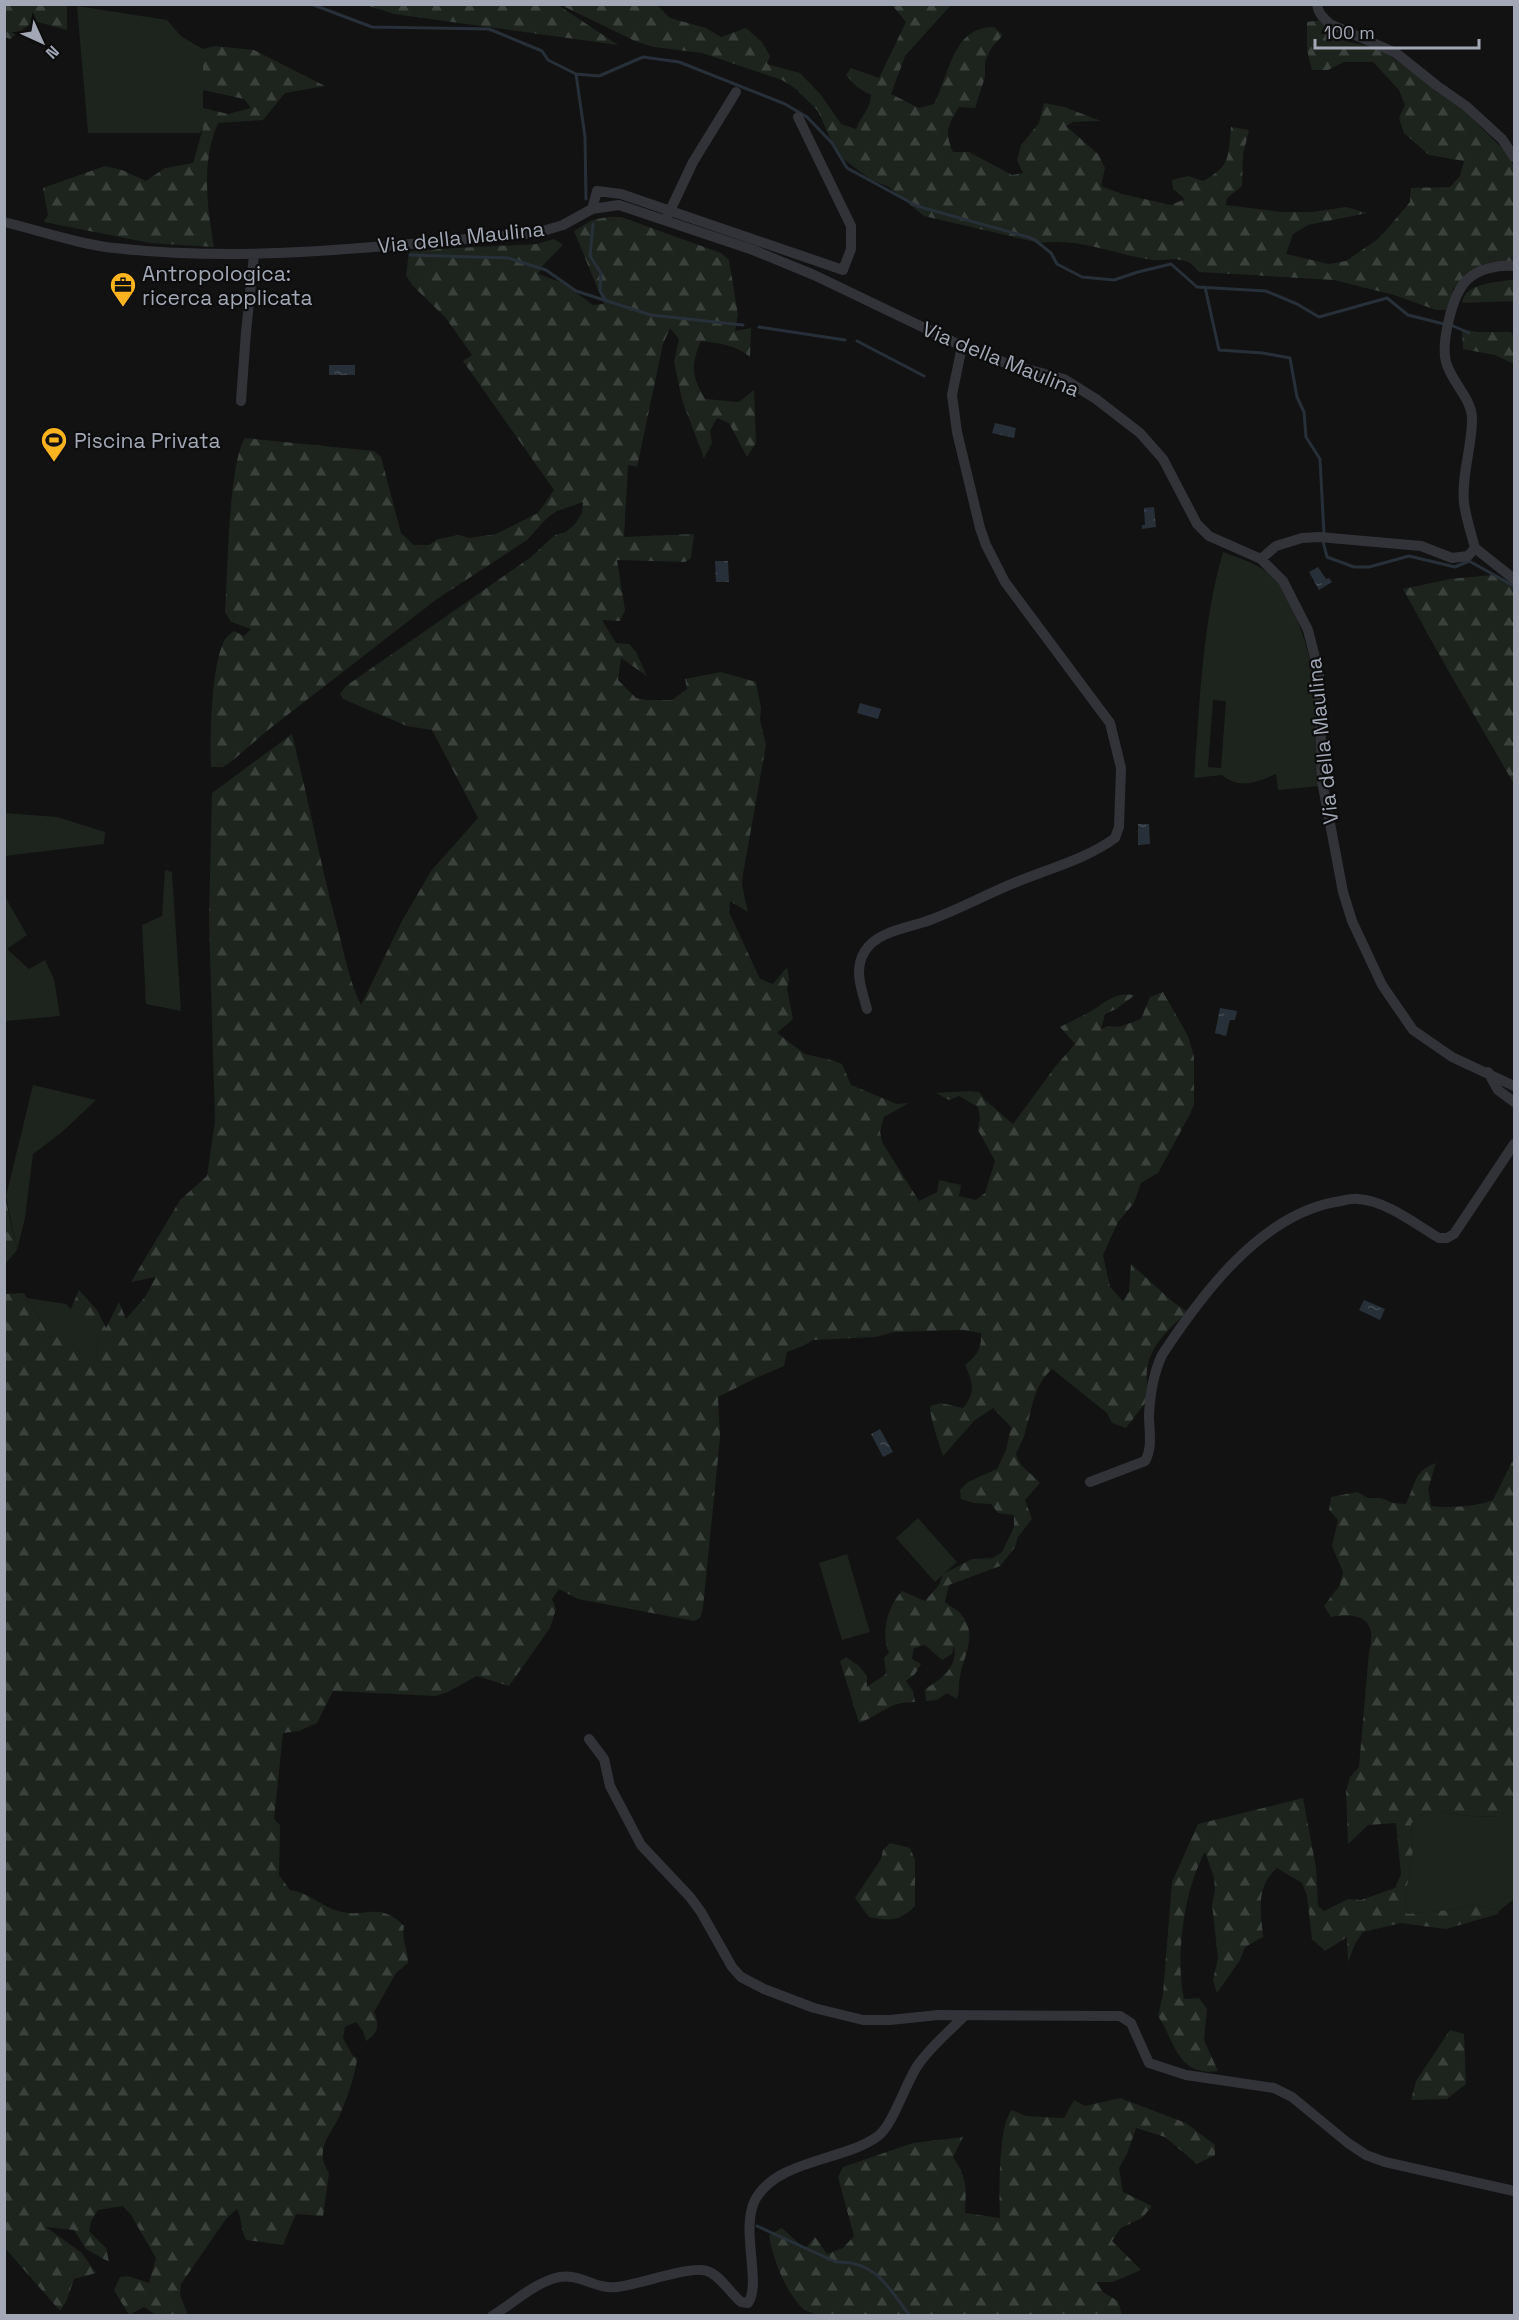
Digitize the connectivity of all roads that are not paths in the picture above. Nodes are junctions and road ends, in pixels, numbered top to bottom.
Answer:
1 (1317, 4) edge
2 (736, 92) dead end
3 (798, 117) dead end
4 (1515, 158) edge
5 (592, 209) junction
6 (671, 210) junction
7 (666, 221) junction
8 (4, 222) edge
9 (254, 255) junction
10 (1515, 266) edge
11 (962, 346) junction
12 (242, 401) dead end
13 (1475, 548) junction
14 (1261, 559) junction
15 (1515, 579) edge
16 (867, 1009) dead end
17 (1488, 1072) junction
18 (1515, 1086) edge
19 (1515, 1101) edge
20 (1515, 1144) edge
21 (1090, 1482) dead end
22 (589, 1739) dead end
23 (966, 2015) junction
24 (1515, 2191) edge
25 (492, 2316) edge

1 - 4 street
2 - 6 street
3 - 6 street
5 - 6 street
5 - 7 street, Via della Maulina
5 - 9 street, Via della Maulina
6 - 7 street
7 - 11 street, Via della Maulina
8 - 9 street, Via della Maulina
9 - 12 street
10 - 13 street
11 - 14 street, Via della Maulina
11 - 16 street
13 - 14 street
13 - 15 street
14 - 17 street, Via della Maulina
17 - 18 street, Via della Maulina
17 - 19 street
20 - 21 street
22 - 23 street
23 - 24 street
23 - 25 street

